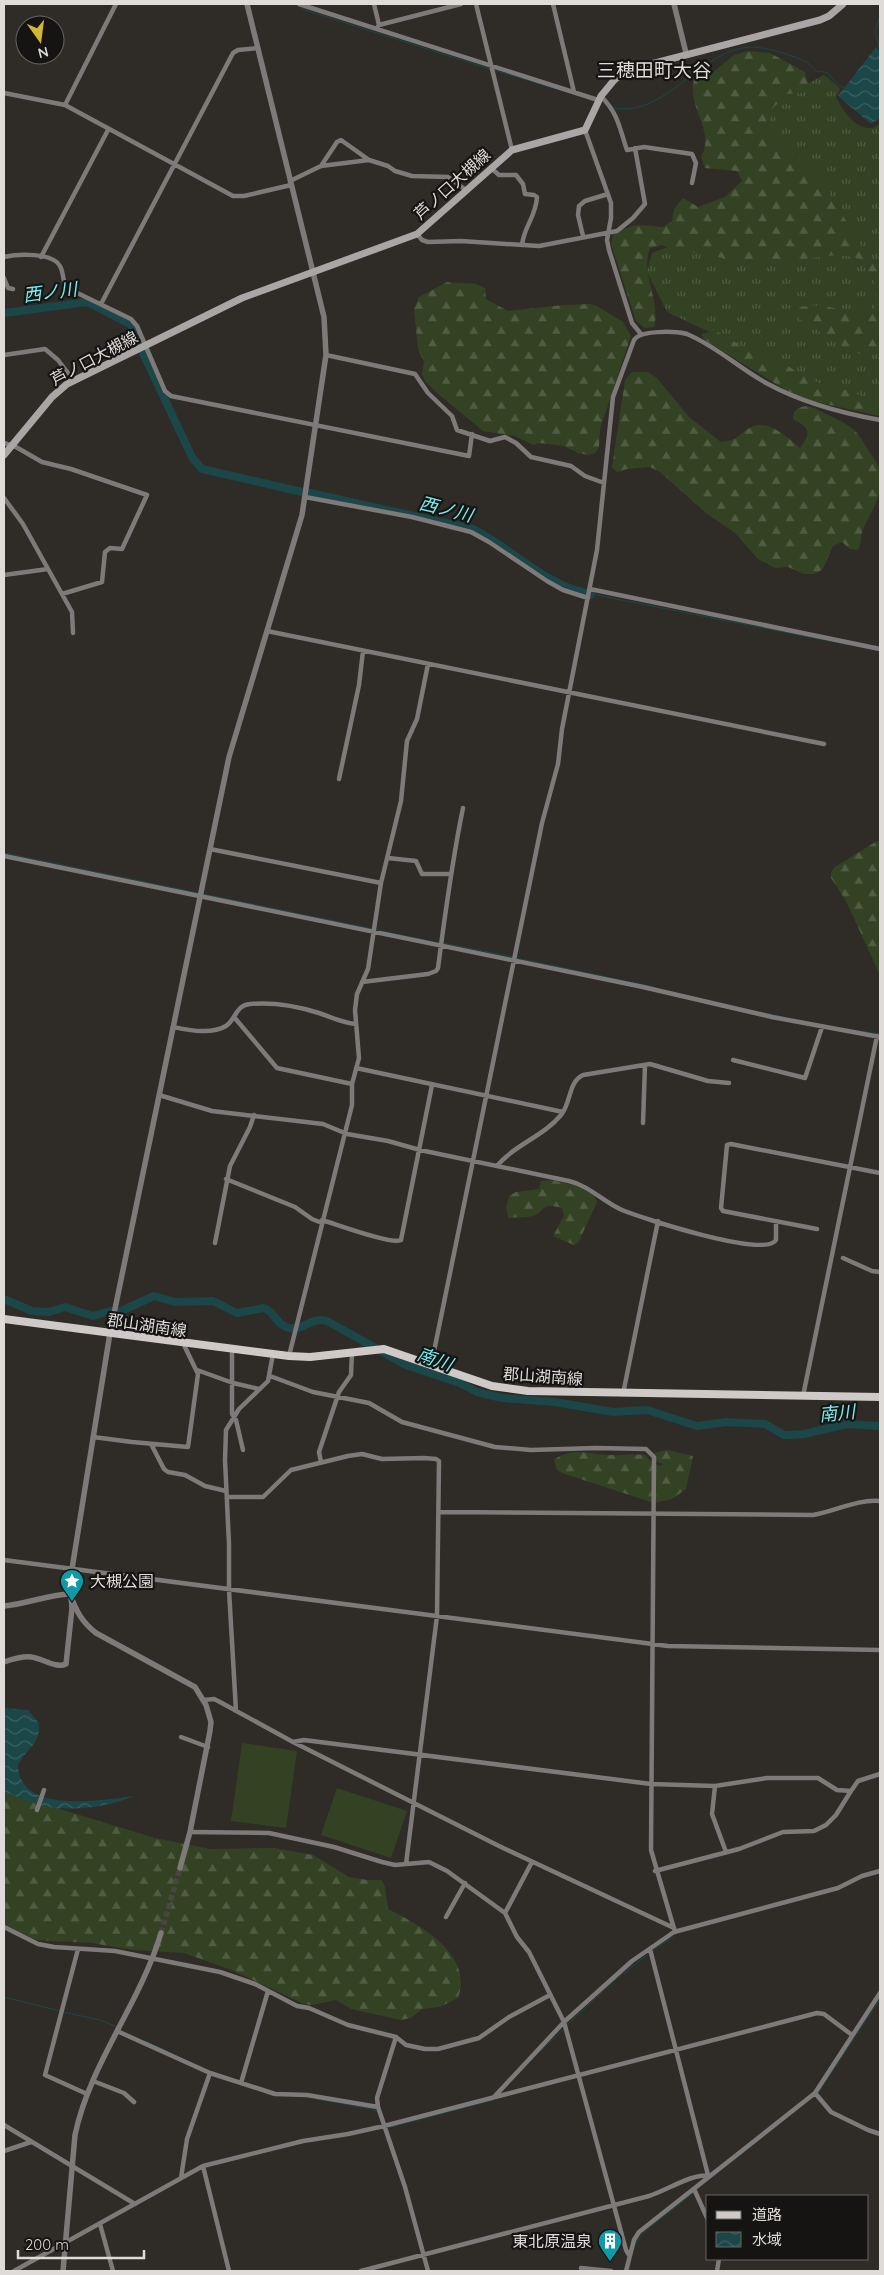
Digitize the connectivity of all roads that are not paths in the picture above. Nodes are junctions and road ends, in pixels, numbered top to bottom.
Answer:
1 (116, 4) edge
2 (247, 4) edge
3 (299, 4) edge
4 (374, 4) edge
5 (461, 4) edge
6 (476, 4) edge
7 (553, 4) edge
8 (674, 4) edge
9 (843, 4) edge
10 (378, 26) junction
11 (258, 48) junction
12 (686, 53) junction
13 (491, 65) junction
14 (574, 92) junction
15 (4, 93) edge
16 (600, 98) junction
17 (64, 105) junction
18 (108, 130) junction
19 (585, 130) junction
20 (635, 148) junction
21 (512, 150) junction
22 (369, 160) junction
23 (175, 166) junction
24 (321, 166) junction
25 (490, 168) junction
26 (291, 183) junction
27 (692, 183) dead end
28 (466, 190) junction
29 (608, 194) junction
30 (609, 233) junction
31 (417, 234) junction
32 (583, 236) junction
33 (522, 245) junction
34 (41, 256) junction
35 (4, 257) edge
36 (313, 272) junction
37 (4, 278) edge
38 (13, 289) dead end
39 (101, 304) junction
40 (641, 334) junction
41 (145, 346) junction
42 (4, 355) edge
43 (326, 355) junction
44 (74, 381) junction
45 (880, 420) edge
46 (315, 424) junction
47 (472, 434) junction
48 (7, 444) edge
49 (4, 454) edge
50 (604, 483) junction
51 (305, 497) junction
52 (4, 498) edge
53 (48, 569) junction
54 (4, 575) edge
55 (62, 594) junction
56 (589, 594) junction
57 (267, 631) junction
58 (73, 633) dead end
59 (880, 649) edge
60 (363, 651) junction
61 (428, 664) junction
62 (569, 693) junction
63 (824, 744) dead end
64 (339, 779) dead end
65 (463, 808) dead end
66 (210, 849) junction
67 (4, 856) edge
68 (388, 858) junction
69 (450, 874) junction
70 (381, 883) junction
71 (200, 896) junction
72 (374, 932) junction
73 (441, 946) junction
74 (514, 960) junction
75 (362, 982) junction
76 (234, 1017) junction
77 (356, 1024) junction
78 (173, 1027) junction
79 (822, 1028) junction
80 (879, 1037) edge
81 (733, 1060) dead end
82 (645, 1065) junction
83 (356, 1068) junction
84 (729, 1083) dead end
85 (352, 1084) junction
86 (432, 1084) junction
87 (159, 1095) junction
88 (486, 1095) junction
89 (563, 1112) junction
90 (254, 1115) junction
91 (643, 1123) dead end
92 (344, 1132) junction
93 (420, 1150) junction
94 (472, 1161) junction
95 (497, 1166) junction
96 (850, 1166) junction
97 (880, 1173) edge
98 (226, 1179) junction
99 (658, 1221) junction
100 (322, 1222) junction
101 (776, 1222) junction
102 (817, 1229) dead end
103 (215, 1243) dead end
104 (843, 1258) dead end
105 (880, 1272) edge
106 (4, 1319) edge
107 (110, 1334) junction
108 (183, 1343) junction
109 (232, 1350) junction
110 (352, 1352) junction
111 (273, 1354) junction
112 (289, 1356) junction
113 (430, 1366) junction
114 (197, 1370) junction
115 (270, 1376) junction
116 (232, 1383) junction
117 (259, 1389) junction
118 (623, 1394) junction
119 (338, 1395) junction
120 (803, 1396) junction
121 (880, 1397) edge
122 (233, 1417) junction
123 (93, 1437) junction
124 (151, 1444) junction
125 (243, 1450) dead end
126 (321, 1462) junction
127 (226, 1491) junction
128 (226, 1498) junction
129 (880, 1501) edge
130 (440, 1512) junction
131 (654, 1513) junction
132 (4, 1560) edge
133 (72, 1569) junction
134 (229, 1590) junction
135 (70, 1594) junction
136 (4, 1606) edge
137 (437, 1616) junction
138 (653, 1644) junction
139 (880, 1650) edge
140 (4, 1662) edge
141 (204, 1700) junction
142 (236, 1711) junction
143 (181, 1737) dead end
144 (293, 1742) junction
145 (208, 1747) junction
146 (420, 1755) junction
147 (880, 1774) edge
148 (651, 1784) junction
149 (715, 1786) junction
150 (44, 1790) dead end
151 (851, 1791) junction
152 (415, 1804) junction
153 (37, 1810) dead end
154 (190, 1832) junction
155 (726, 1852) junction
156 (532, 1862) junction
157 (406, 1864) junction
158 (180, 1868) tunnel mouth
159 (655, 1871) junction
160 (880, 1871) edge
161 (465, 1883) junction
162 (506, 1913) junction
163 (446, 1917) dead end
164 (4, 1927) edge
165 (674, 1930) junction
166 (161, 1933) tunnel mouth
167 (78, 1949) junction
168 (650, 1949) junction
169 (153, 1959) junction
170 (268, 1991) junction
171 (880, 1993) edge
172 (550, 1994) junction
173 (564, 2022) junction
174 (117, 2031) junction
175 (852, 2036) junction
176 (396, 2037) junction
177 (676, 2049) junction
178 (210, 2073) junction
179 (580, 2074) junction
180 (93, 2081) junction
181 (241, 2083) junction
182 (814, 2093) junction
183 (87, 2094) junction
184 (494, 2097) junction
185 (134, 2102) dead end
186 (378, 2108) junction
187 (4, 2125) edge
188 (384, 2126) junction
189 (880, 2134) edge
190 (31, 2142) junction
191 (4, 2151) edge
192 (72, 2165) junction
193 (203, 2166) junction
194 (709, 2176) junction
195 (181, 2178) junction
196 (694, 2189) junction
197 (136, 2204) junction
198 (614, 2204) junction
199 (706, 2216) edge
200 (100, 2224) junction
201 (64, 2244) junction
202 (424, 2253) junction
203 (629, 2255) junction
204 (581, 2268) dead end
205 (14, 2271) edge
206 (63, 2271) edge
207 (113, 2271) edge
208 (229, 2271) edge
209 (361, 2271) edge
210 (428, 2271) edge
211 (611, 2271) edge
212 (626, 2271) edge

1 - 17 street
2 - 11 street
3 - 10 street
4 - 10 street
5 - 10 street
6 - 13 street
7 - 14 street
8 - 12 street
9 - 12 main road
10 - 13 street
11 - 23 street
11 - 26 street
12 - 16 main road
13 - 14 street
13 - 21 street
14 - 16 street
15 - 17 street
16 - 19 main road
16 - 20 street
17 - 18 street
18 - 23 street
18 - 34 street
19 - 21 main road, 芦ノ口大槻線
19 - 29 street
20 - 27 street
20 - 30 street
21 - 25 main road, 芦ノ口大槻線
22 - 24 street
22 - 24 street
22 - 28 street
23 - 26 street
23 - 39 street
24 - 26 street
25 - 28 main road, 芦ノ口大槻線
25 - 33 street
26 - 36 street
28 - 31 main road, 芦ノ口大槻線
29 - 30 street
29 - 32 street
30 - 32 street
30 - 40 street
31 - 33 street
31 - 36 main road, 芦ノ口大槻線
32 - 33 street
34 - 35 street
34 - 39 street
36 - 41 main road, 芦ノ口大槻線
36 - 43 street
37 - 38 street
39 - 41 street
40 - 45 street
40 - 50 street
41 - 44 main road, 芦ノ口大槻線
41 - 46 street
42 - 44 street
43 - 46 street
43 - 47 street
44 - 48 main road, 芦ノ口大槻線
46 - 47 street
46 - 51 street
47 - 50 street
48 - 49 main road, 芦ノ口大槻線
48 - 55 street
50 - 56 street
51 - 56 street
51 - 57 street
52 - 53 street
53 - 54 street
53 - 55 street
55 - 58 street
56 - 59 street
56 - 62 street
57 - 60 street
57 - 66 street
60 - 61 street
60 - 64 street
61 - 62 street
61 - 68 street
62 - 63 street
62 - 74 street
65 - 69 street
66 - 70 street
66 - 71 street
67 - 71 street
68 - 69 street
68 - 70 street
69 - 73 street
70 - 72 street
71 - 72 street
71 - 78 street
72 - 73 street
72 - 75 street
73 - 74 street
73 - 75 street
74 - 79 street
74 - 88 street
75 - 77 street
76 - 77 street
76 - 78 street
76 - 85 street
77 - 83 street
78 - 87 street
79 - 80 street
79 - 81 street
80 - 96 street
82 - 84 street
82 - 89 street
82 - 91 street
83 - 85 street
83 - 86 street
85 - 92 street
86 - 88 street
86 - 93 street
87 - 90 street
87 - 107 street
88 - 89 street
88 - 94 street
89 - 95 street
90 - 92 street
90 - 98 street
92 - 93 street
92 - 100 street
93 - 94 street
93 - 100 street
94 - 95 street
94 - 113 street
95 - 99 street
96 - 97 street
96 - 101 street
96 - 120 street
98 - 100 street
98 - 103 street
99 - 101 street
99 - 118 street
100 - 112 street
101 - 102 street
104 - 105 street
106 - 107 main road, 郡山湖南線
107 - 108 main road, 郡山湖南線
107 - 123 street
108 - 109 main road, 郡山湖南線
108 - 114 street
109 - 111 main road, 郡山湖南線
109 - 116 street
110 - 112 main road, 郡山湖南線
110 - 113 main road, 郡山湖南線
110 - 119 street
111 - 112 main road, 郡山湖南線
111 - 115 street
113 - 118 main road, 郡山湖南線
114 - 116 street
114 - 124 street
115 - 117 street
115 - 119 street
116 - 117 street
116 - 122 street
117 - 122 street
118 - 120 main road, 郡山湖南線
119 - 126 street
119 - 131 street
120 - 121 main road, 郡山湖南線
122 - 125 street
122 - 127 street
123 - 124 street
123 - 133 street
124 - 127 street
126 - 128 street
126 - 130 street
127 - 128 street
128 - 134 street
129 - 131 street
130 - 131 street
130 - 137 street
131 - 138 street
132 - 133 street
133 - 134 street
133 - 135 street
134 - 137 street
134 - 142 street
135 - 136 street
135 - 140 street
135 - 141 street
137 - 138 street
137 - 146 street
138 - 139 street
138 - 148 street
141 - 142 street
141 - 145 street
142 - 144 street
143 - 145 street
144 - 146 street
144 - 152 street
145 - 154 street
146 - 148 street
146 - 152 street
147 - 151 street
148 - 149 street
148 - 159 street
149 - 151 street
149 - 155 street
150 - 153 street
151 - 155 street
152 - 156 street
152 - 157 street
154 - 157 street
154 - 158 street
155 - 159 street
156 - 162 street
156 - 165 street
157 - 161 street
159 - 165 street
160 - 165 street
161 - 162 street
161 - 163 street
162 - 172 street
164 - 167 street
165 - 168 street
166 - 169 street
167 - 169 street
167 - 183 street
168 - 173 street
168 - 177 street
169 - 170 street
169 - 174 street
170 - 176 street
170 - 181 street
171 - 175 street
172 - 173 street
172 - 176 street
173 - 179 street
173 - 184 street
174 - 178 street
174 - 180 street
175 - 177 street
175 - 182 street
176 - 186 street
177 - 179 street
177 - 194 street
178 - 181 street
178 - 195 street
179 - 184 street
179 - 198 street
180 - 183 street
180 - 185 street
181 - 186 street
182 - 189 street
182 - 194 street
183 - 192 street
184 - 188 street
186 - 188 street
187 - 190 street
188 - 193 street
188 - 202 street
190 - 191 street
190 - 192 street
192 - 197 street
192 - 201 street
193 - 195 street
193 - 208 street
194 - 196 street
194 - 198 street
195 - 197 street
196 - 199 street
196 - 203 street
197 - 200 street
198 - 202 street
198 - 203 street
200 - 201 street
200 - 207 street
201 - 205 street
201 - 206 street
202 - 209 street
202 - 210 street
203 - 212 street
204 - 211 street

